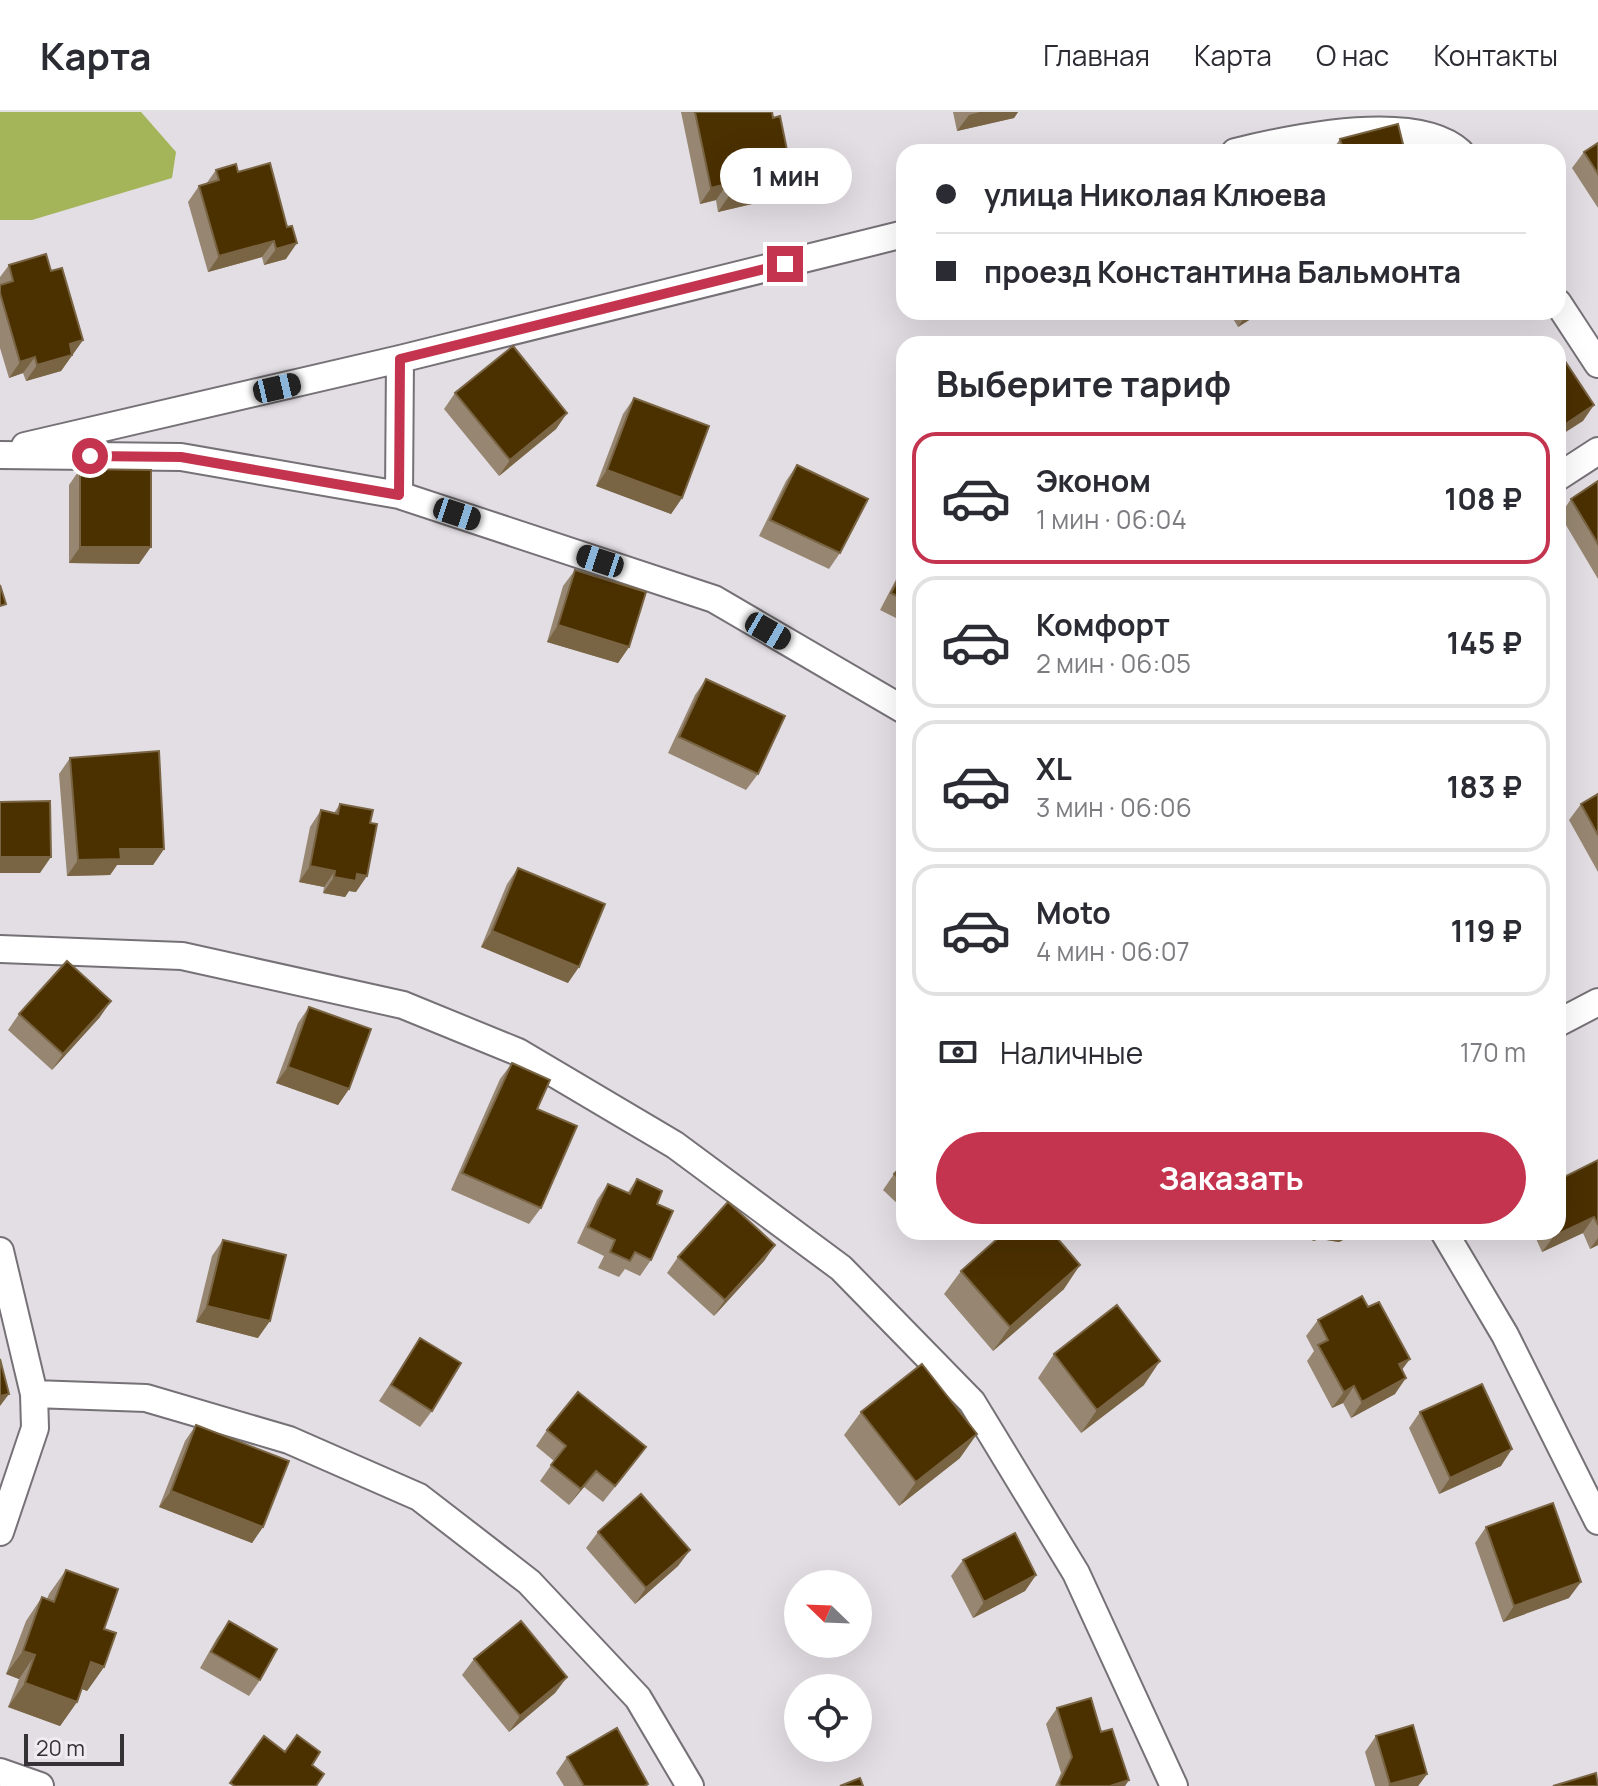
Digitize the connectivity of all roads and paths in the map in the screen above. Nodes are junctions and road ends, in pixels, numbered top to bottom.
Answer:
1 (1267, 144) edge
2 (1455, 144) edge
3 (896, 236) edge
4 (1566, 315) edge
5 (400, 359) junction
6 (1598, 364) edge
7 (1598, 451) edge
8 (0, 453) edge
9 (1566, 472) edge
10 (399, 495) junction
11 (896, 705) edge
12 (0, 949) edge
13 (1598, 1002) edge
14 (1566, 1019) edge
15 (1449, 1240) edge
16 (0, 1251) edge
17 (34, 1394) junction
18 (1598, 1521) edge
19 (0, 1532) edge
20 (0, 1772) edge
21 (40, 1786) edge
22 (690, 1786) edge
23 (1174, 1786) edge

1 - 2 street
3 - 5 street
4 - 6 street
5 - 8 street
5 - 10 street
7 - 9 street
8 - 10 street
10 - 11 street
12 - 23 street
13 - 14 street
15 - 18 street
16 - 17 street
17 - 19 street
17 - 22 street
20 - 21 street

